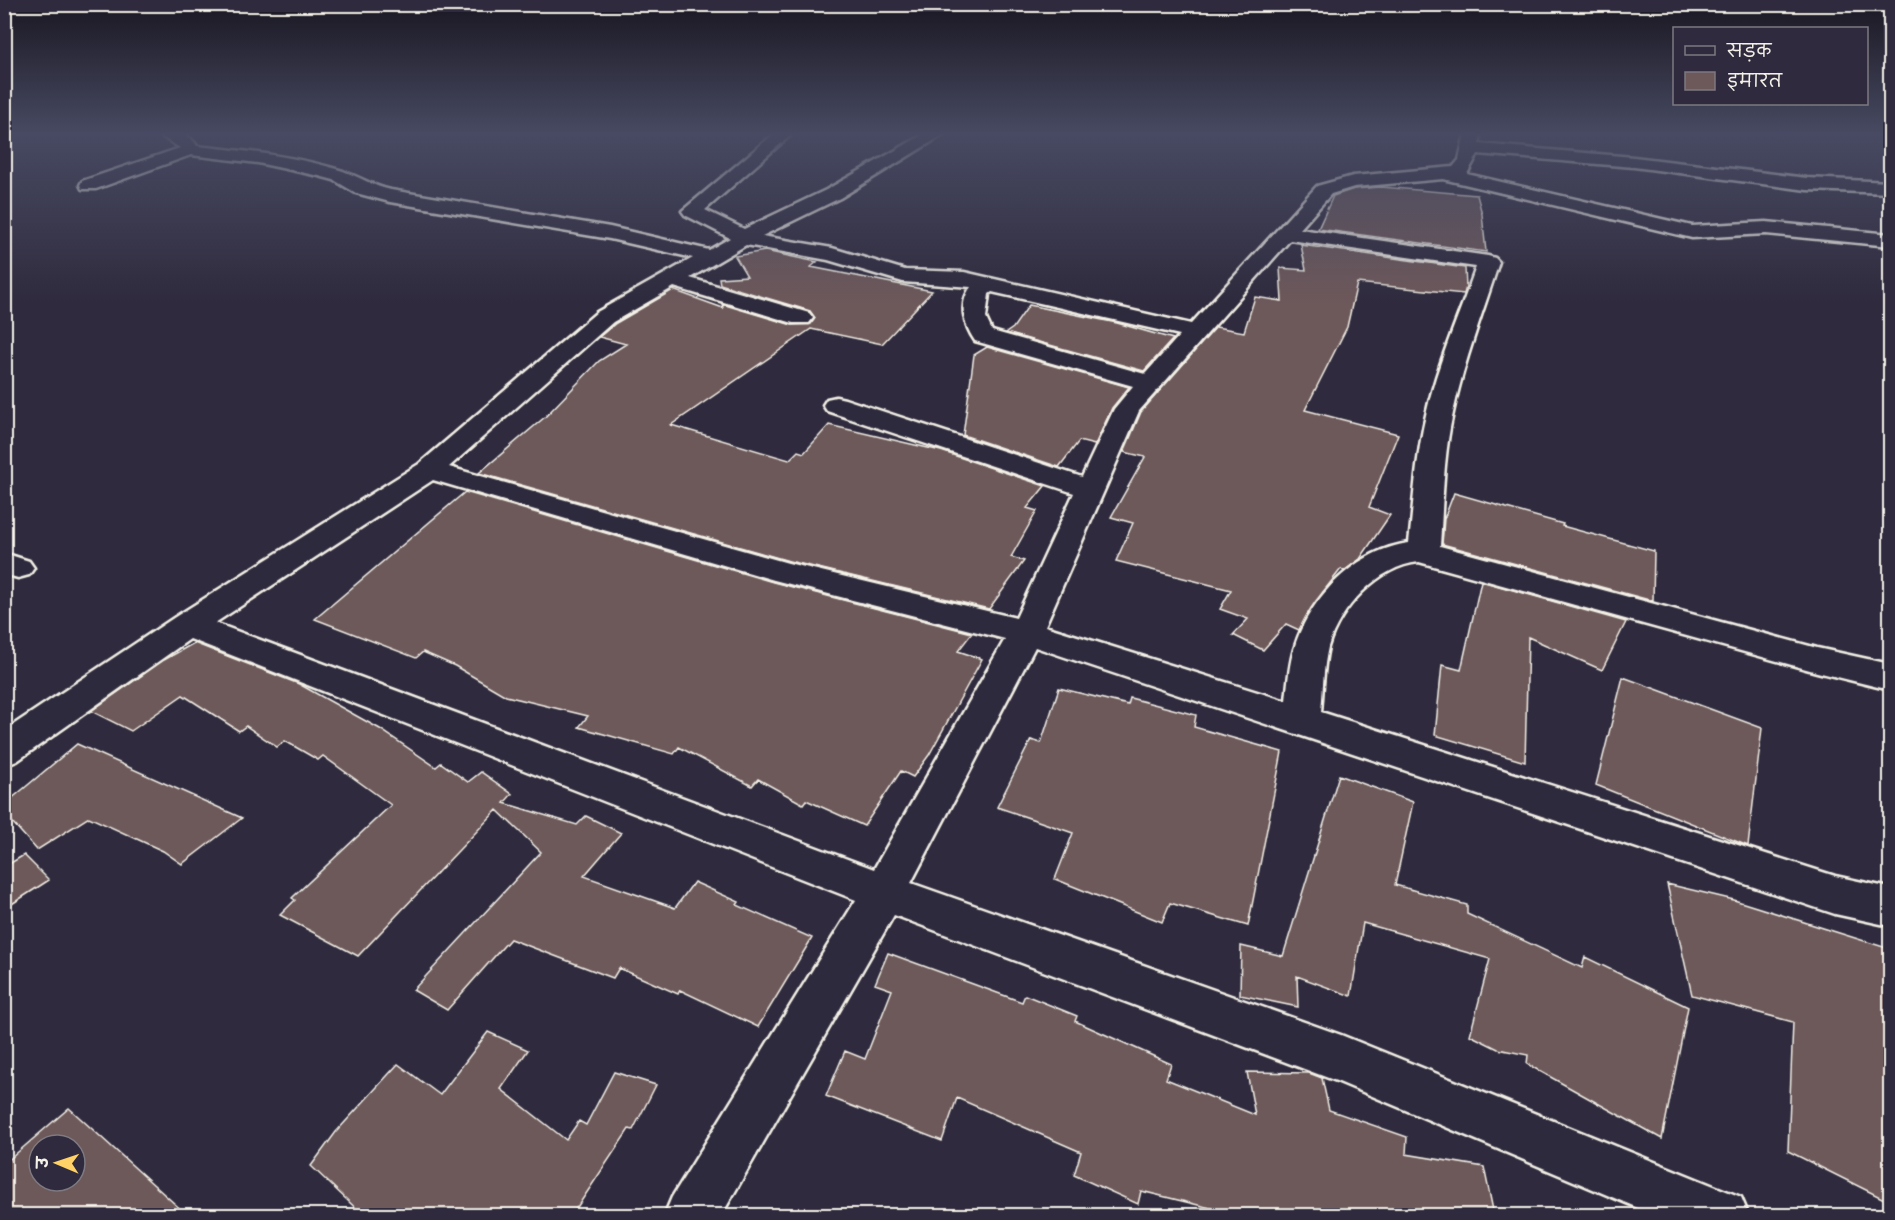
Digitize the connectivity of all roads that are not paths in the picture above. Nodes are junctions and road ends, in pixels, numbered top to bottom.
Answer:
1 (367, 190) edge
2 (720, 190) edge
3 (840, 190) edge
4 (1324, 190) edge
5 (1512, 190) edge
6 (1287, 233) junction
7 (741, 238) junction
8 (1890, 240) edge
9 (714, 257) junction
10 (671, 279) junction
11 (988, 284) junction
12 (801, 318) dead end
13 (1197, 332) junction
14 (1149, 383) junction
15 (836, 405) dead end
16 (429, 470) junction
17 (1090, 489) junction
18 (1424, 552) junction
19 (187, 625) junction
20 (1026, 632) junction
21 (1890, 677) edge
22 (1302, 721) junction
23 (4, 751) edge
24 (884, 892) junction
25 (1890, 907) edge
26 (691, 1215) edge
27 (1722, 1215) edge

1 - 9 street
2 - 7 street
3 - 7 street
4 - 6 street
5 - 8 street
6 - 13 street
6 - 18 street
7 - 9 street
7 - 11 street
9 - 10 street
10 - 12 street
10 - 16 street
11 - 13 street
11 - 14 street
13 - 14 street
14 - 17 street
15 - 17 street
16 - 19 street
16 - 20 street
17 - 20 street
18 - 21 street
18 - 22 street
19 - 23 street
19 - 24 street
20 - 22 street
20 - 24 street
22 - 25 street
24 - 26 street
24 - 27 street

